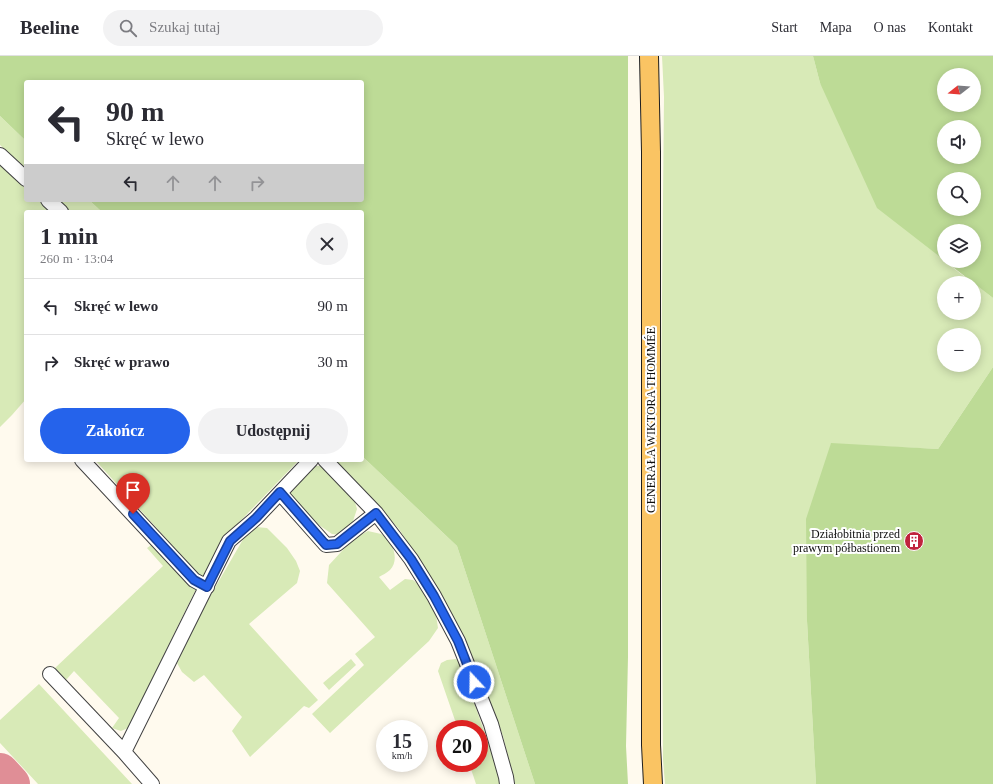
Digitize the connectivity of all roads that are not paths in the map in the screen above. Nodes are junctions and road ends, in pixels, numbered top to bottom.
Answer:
1 (649, 56) edge
2 (0, 155) edge
3 (24, 178) edge
4 (50, 202) edge
5 (59, 210) edge
6 (84, 462) edge
7 (308, 462) edge
8 (327, 462) edge
9 (280, 492) junction
10 (376, 513) junction
11 (207, 587) junction
12 (50, 674) dead end
13 (124, 752) junction
14 (152, 784) edge
15 (507, 784) edge
16 (653, 784) edge

1 - 16 main road, GENERAŁA WIKTORA THOMMÉE
2 - 3 lane
4 - 5 lane
6 - 11 lane
7 - 9 lane
8 - 10 lane
9 - 10 lane
9 - 11 lane
10 - 15 lane
11 - 13 lane
12 - 13 lane
13 - 14 lane

